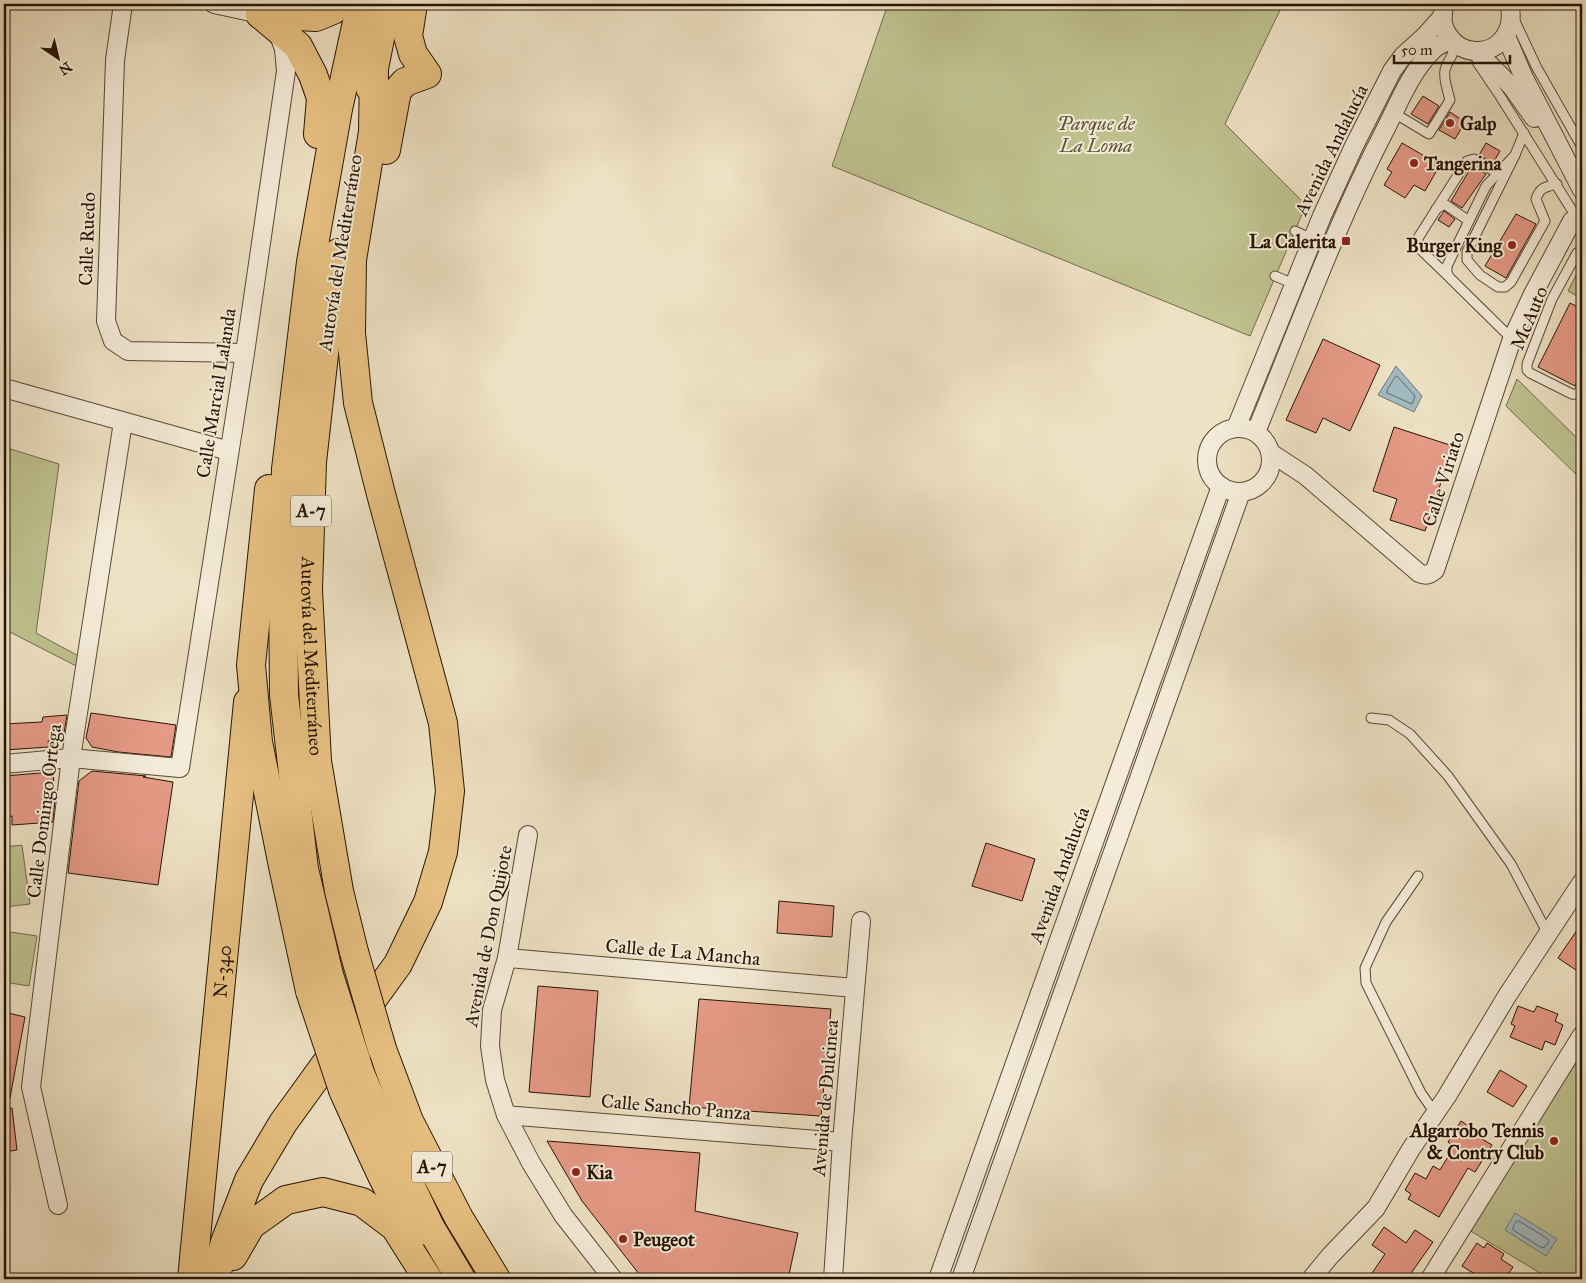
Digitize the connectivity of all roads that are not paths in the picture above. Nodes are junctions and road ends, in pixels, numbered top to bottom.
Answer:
1 (123, 4) edge
2 (214, 4) edge
3 (336, 4) edge
4 (361, 4) edge
5 (387, 4) edge
6 (413, 4) edge
7 (1510, 9) edge
8 (1444, 10) edge
9 (268, 20) junction
10 (1506, 36) junction
11 (1462, 46) junction
12 (374, 71) junction
13 (1396, 109) junction
14 (1524, 134) junction
15 (1582, 147) edge
16 (1515, 155) junction
17 (1572, 172) junction
18 (1498, 173) junction
19 (1557, 184) junction
20 (1582, 190) edge
21 (1436, 209) junction
22 (320, 212) junction
23 (1580, 220) edge
24 (1469, 221) junction
25 (1295, 231) dead end
26 (1312, 239) junction
27 (1582, 250) edge
28 (311, 262) junction
29 (1275, 276) dead end
30 (1450, 278) junction
31 (1294, 284) junction
32 (351, 334) junction
33 (1512, 339) junction
34 (244, 353) junction
35 (1582, 386) edge
36 (4, 388) edge
37 (124, 422) junction
38 (1236, 428) junction
39 (1256, 432) junction
40 (229, 451) junction
41 (1271, 453) junction
42 (1221, 486) junction
43 (1240, 492) junction
44 (251, 665) junction
45 (1371, 718) dead end
46 (71, 758) junction
47 (4, 764) edge
48 (528, 835) dead end
49 (1418, 876) dead end
50 (1582, 882) edge
51 (861, 921) dead end
52 (1548, 934) junction
53 (507, 958) junction
54 (320, 983) junction
55 (855, 988) junction
56 (1582, 1035) edge
57 (352, 1081) junction
58 (1436, 1113) junction
59 (506, 1115) junction
60 (842, 1142) junction
61 (58, 1205) dead end
62 (192, 1279) edge
63 (215, 1279) edge
64 (226, 1279) edge
65 (428, 1279) edge
66 (438, 1279) edge
67 (461, 1279) edge
68 (496, 1279) edge
69 (613, 1279) edge
70 (833, 1279) edge
71 (938, 1279) edge
72 (962, 1279) edge
73 (1311, 1279) edge
74 (1430, 1279) edge

1 - 34 street, Calle Ruedo
2 - 9 street
3 - 9 main road
4 - 22 main road, Autovía del Mediterráneo / A-7
5 - 12 main road, Autovía del Mediterráneo / A-7
6 - 32 main road
7 - 10 street
7 - 15 lane
8 - 11 street
8 - 26 street, Avenida Andalucía
9 - 22 main road
9 - 34 street, Calle Marcial Lalanda
10 - 11 street, Avenida Andalucía
10 - 17 street
11 - 13 street, Avenida Andalucía
11 - 13 lane
11 - 14 lane
11 - 17 street
12 - 32 main road
12 - 68 main road, Autovía del Mediterráneo / A-7, bridge
13 - 39 street, Avenida Andalucía
14 - 16 lane
14 - 19 lane
16 - 18 lane
16 - 19 lane
17 - 20 street
18 - 21 lane
18 - 24 lane
19 - 23 lane
21 - 24 lane
21 - 30 lane
22 - 28 main road, Autovía del Mediterráneo / A-7
23 - 33 street, Calle Viriato
24 - 30 lane
25 - 26 lane
26 - 31 street, Avenida Andalucía
27 - 35 lane, McAuto
28 - 44 main road
28 - 54 main road, Autovía del Mediterráneo / A-7
29 - 31 lane
30 - 33 lane
31 - 38 street, Avenida Andalucía
32 - 63 main road
33 - 41 street, Calle Viriato
34 - 40 street, Calle Marcial Lalanda
36 - 37 street
37 - 40 street
37 - 46 street, Calle Domingo Ortega
38 - 39 street
38 - 42 street
39 - 41 street
40 - 46 street, Calle Marcial Lalanda
41 - 43 street
42 - 43 street
42 - 71 street, Avenida Andalucía
43 - 72 street
44 - 54 main road
44 - 62 main road, N-340
45 - 52 lane
46 - 47 street
46 - 61 street, Calle Domingo Ortega
48 - 53 street, Avenida de Don Quijote
49 - 58 lane
50 - 52 street
51 - 55 street, Avenida de Dulcinea
52 - 58 street
53 - 55 street, Calle de La Mancha
53 - 59 street, Avenida de Don Quijote
54 - 57 main road, Autovía del Mediterráneo / A-7, bridge
55 - 60 street, Avenida de Dulcinea
56 - 74 street
57 - 66 main road
57 - 67 main road, Autovía del Mediterráneo / A-7
58 - 73 street
59 - 60 street, Calle Sancho Panza
59 - 69 street, Avenida de Don Quijote
60 - 70 street, Avenida de Dulcinea
64 - 65 main road

